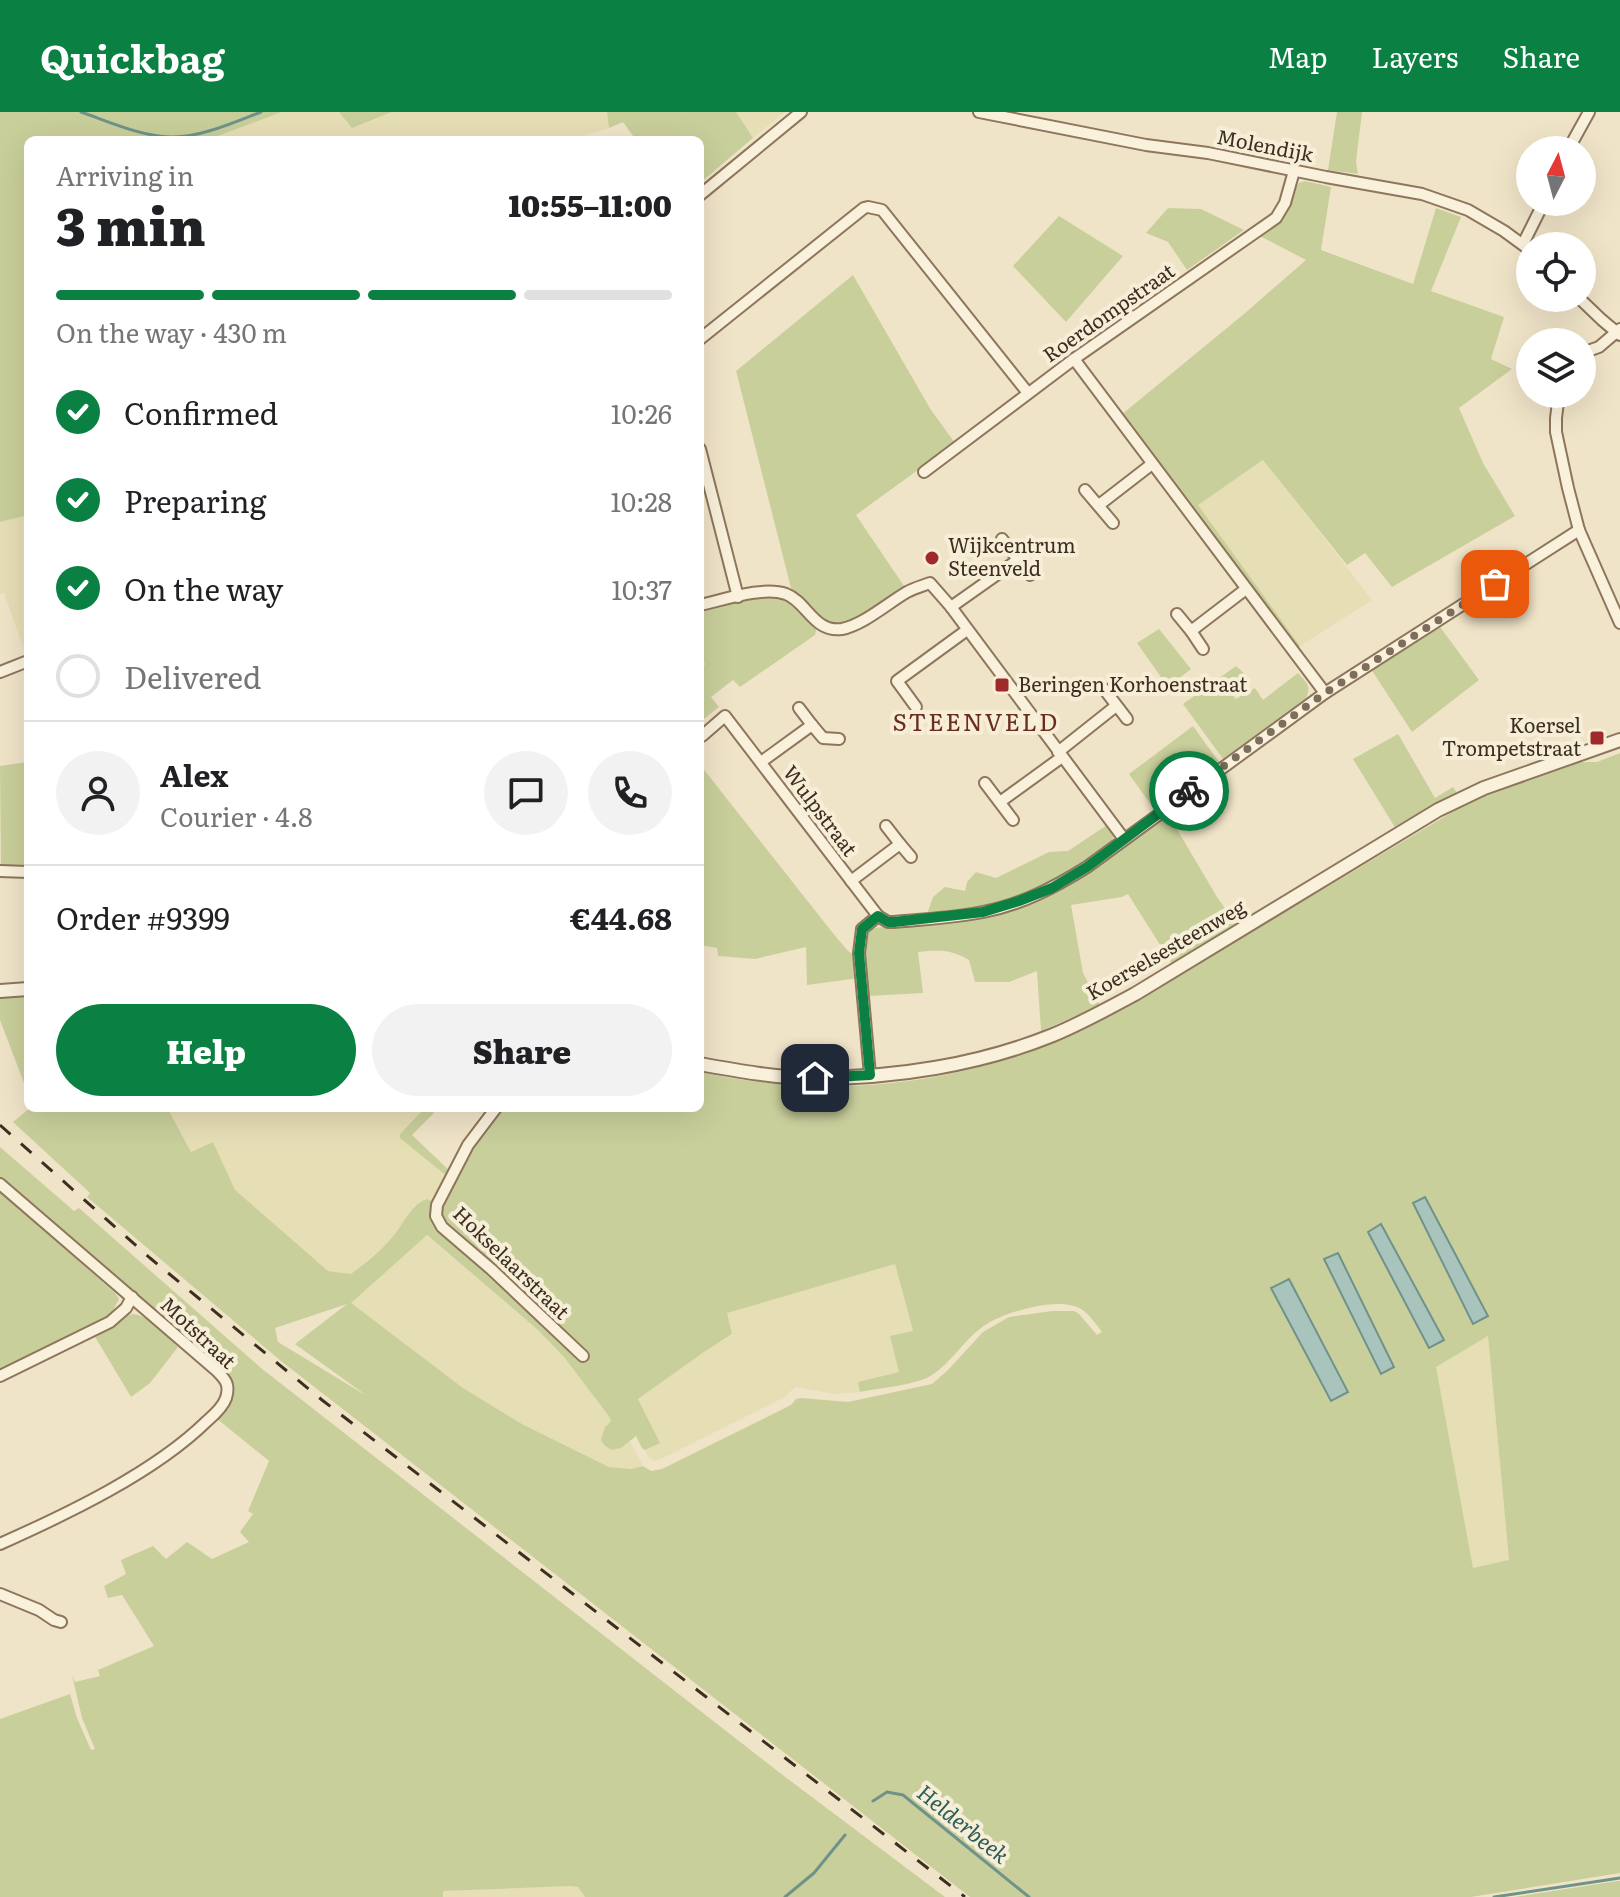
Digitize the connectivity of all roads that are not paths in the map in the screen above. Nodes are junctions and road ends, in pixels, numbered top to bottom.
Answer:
1 (801, 112) edge
2 (979, 112) edge
3 (1589, 112) edge
4 (1576, 136) edge
5 (1294, 171) junction
6 (704, 192) edge
7 (1516, 240) edge
8 (1594, 312) edge
9 (1619, 332) edge
10 (704, 336) edge
11 (1596, 348) edge
12 (1074, 359) junction
13 (1028, 393) junction
14 (1557, 408) edge
15 (1152, 464) junction
16 (704, 465) edge
17 (924, 472) dead end
18 (1085, 490) dead end
19 (1099, 505) junction
20 (1113, 523) dead end
21 (1579, 530) junction
22 (1002, 539) dead end
23 (1019, 559) junction
24 (1030, 575) dead end
25 (1246, 589) junction
26 (738, 597) junction
27 (704, 604) edge
28 (951, 607) junction
29 (1177, 614) dead end
30 (1620, 623) edge
31 (967, 630) junction
32 (1191, 631) junction
33 (1203, 649) dead end
34 (24, 663) edge
35 (0, 672) edge
36 (1104, 689) dead end
37 (1325, 693) junction
38 (1116, 706) junction
39 (916, 707) dead end
40 (799, 708) dead end
41 (1127, 719) dead end
42 (812, 725) junction
43 (704, 734) edge
44 (839, 739) dead end
45 (1620, 740) edge
46 (1060, 754) junction
47 (761, 762) junction
48 (985, 783) dead end
49 (1000, 802) junction
50 (1013, 820) dead end
51 (886, 826) dead end
52 (1124, 839) junction
53 (900, 844) junction
54 (911, 857) dead end
55 (0, 871) edge
56 (24, 872) edge
57 (851, 881) junction
58 (878, 916) junction
59 (24, 989) edge
60 (0, 991) edge
61 (704, 1065) edge
62 (870, 1075) junction
63 (493, 1112) edge
64 (0, 1184) edge
65 (132, 1297) junction
66 (583, 1356) dead end
67 (0, 1376) edge
68 (0, 1544) edge
69 (0, 1594) edge
70 (61, 1622) dead end

1 - 6 street
2 - 5 street, Molendijk
3 - 4 street
5 - 7 street, Molendijk
5 - 12 street, Roerdompstraat
8 - 9 street
9 - 11 street
10 - 13 street
12 - 13 street, Roerdompstraat
12 - 15 street
13 - 17 street, Roerdompstraat
14 - 21 street
15 - 19 street
15 - 25 street
16 - 26 street
18 - 19 street
19 - 20 street
21 - 30 street
21 - 37 street
22 - 23 street
23 - 24 street
23 - 28 street
25 - 32 street
25 - 37 street
26 - 27 street
26 - 28 street
28 - 31 street
29 - 32 street
31 - 39 street
31 - 46 street
32 - 33 street
34 - 35 street
36 - 38 street
37 - 52 street
38 - 41 street
38 - 46 street
40 - 42 street
42 - 44 street
42 - 47 street, Wulpstraat
43 - 47 street, Wulpstraat
45 - 62 street, Koerselsesteenweg
46 - 49 street
46 - 52 street
47 - 57 street, Wulpstraat
48 - 49 street
49 - 50 street
51 - 53 street
52 - 58 street
53 - 54 street
53 - 57 street, Wulpstraat
55 - 56 street
57 - 58 street, Wulpstraat
58 - 62 street
59 - 60 street
61 - 62 street, Koerselsesteenweg
63 - 66 street, Hokselaarstraat
64 - 65 street, Motstraat
65 - 67 street
65 - 68 street, Motstraat
69 - 70 street

